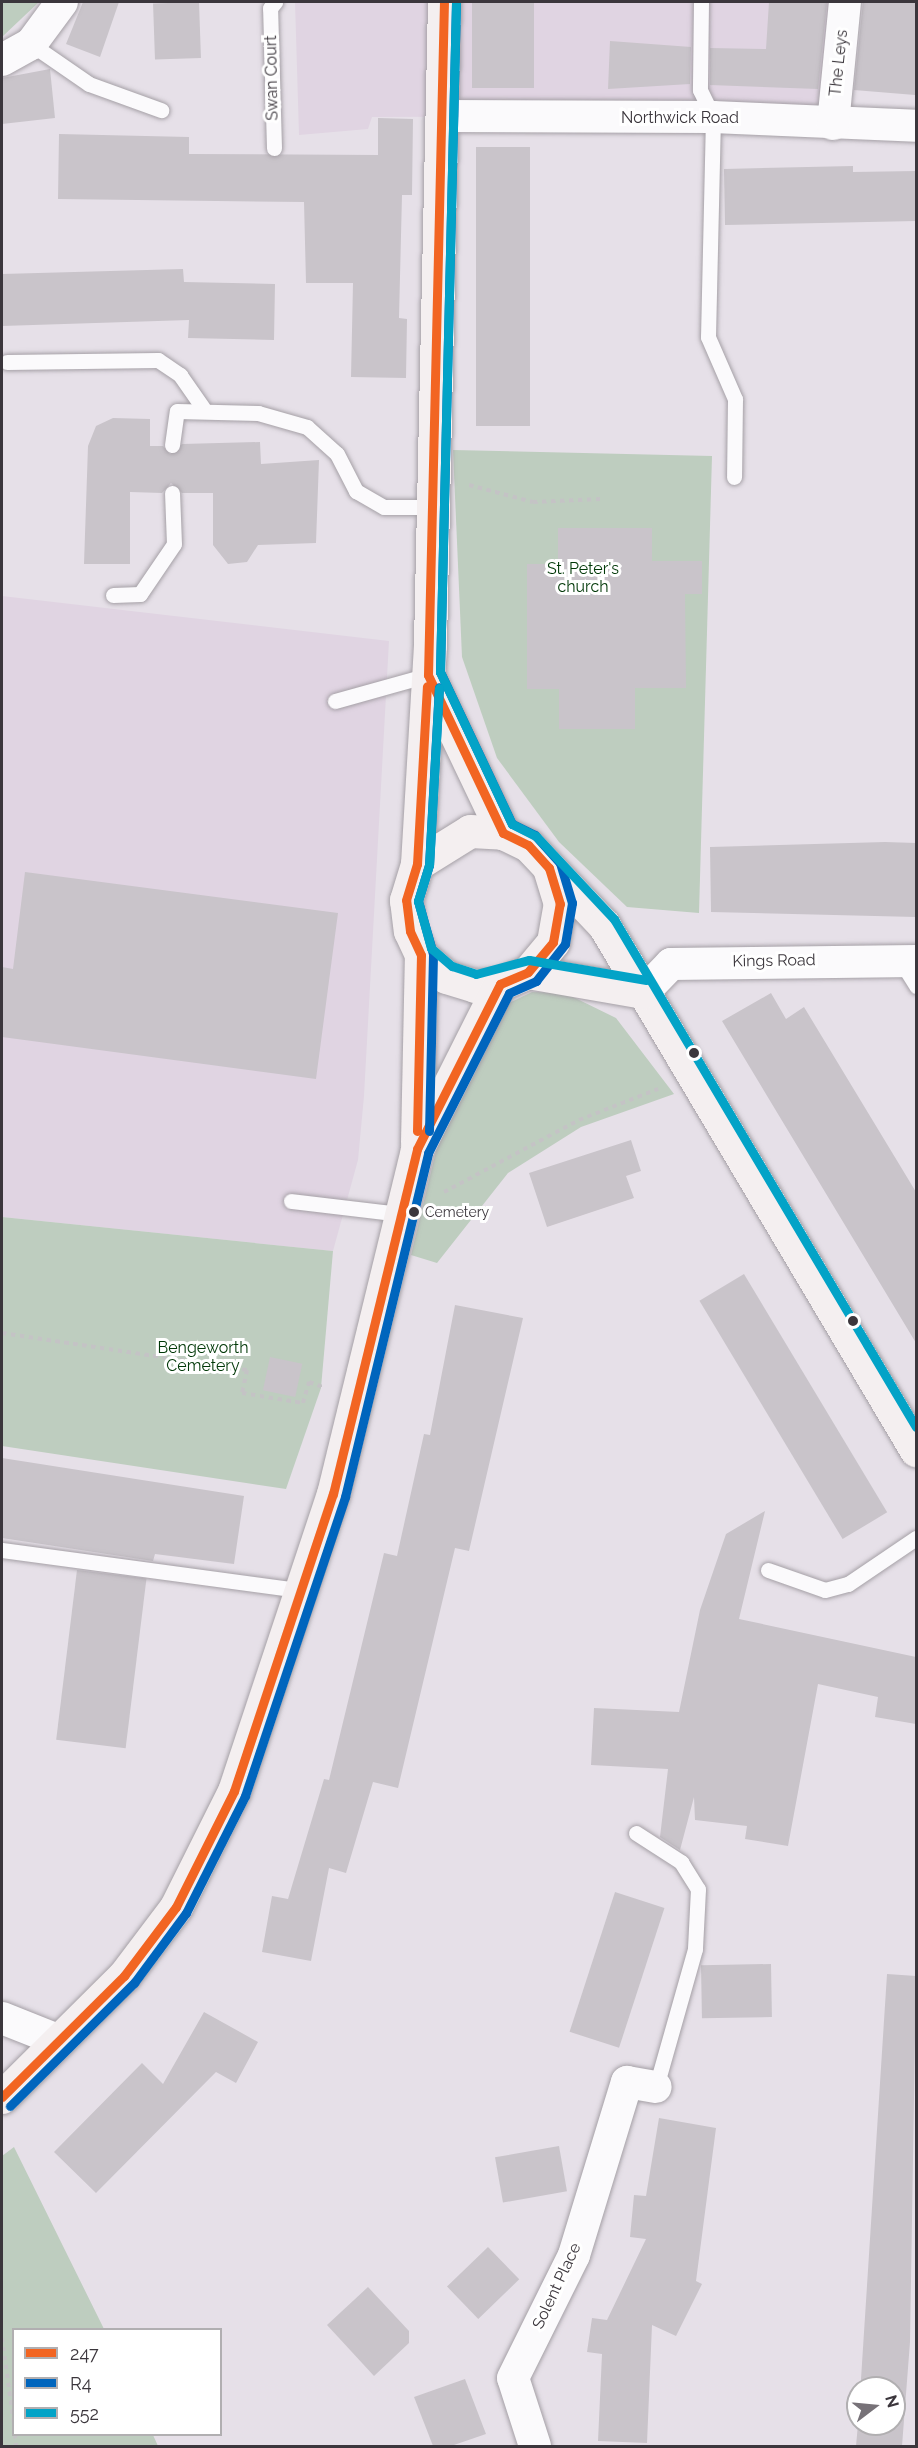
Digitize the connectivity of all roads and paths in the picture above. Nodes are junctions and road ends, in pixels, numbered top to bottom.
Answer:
1 (62, 2) edge
2 (444, 2) edge
3 (701, 2) edge
4 (845, 2) edge
5 (273, 5) edge
6 (31, 44) junction
7 (2, 60) edge
8 (160, 110) dead end
9 (444, 116) junction
10 (713, 117) junction
11 (833, 124) junction
12 (916, 126) edge
13 (273, 148) dead end
14 (7, 362) dead end
15 (203, 408) junction
16 (172, 445) dead end
17 (734, 477) dead end
18 (172, 493) dead end
19 (431, 494) junction
20 (600, 499) dead end
21 (113, 595) dead end
22 (428, 675) junction
23 (335, 701) dead end
24 (503, 833) junction
25 (417, 864) junction
26 (549, 868) junction
27 (421, 955) junction
28 (911, 969) edge
29 (514, 978) junction
30 (644, 992) junction
31 (690, 1077) junction
32 (417, 1149) junction
33 (291, 1201) dead end
34 (400, 1214) junction
35 (2, 1334) edge
36 (355, 1398) junction
37 (916, 1450) edge
38 (916, 1538) edge
39 (2, 1550) edge
40 (768, 1570) dead end
41 (297, 1590) junction
42 (636, 1833) dead end
43 (2, 2018) edge
44 (60, 2041) junction
45 (656, 2086) joint
46 (2, 2097) edge
47 (2, 2338) edge
48 (12, 2410) edge
49 (535, 2446) edge

1 - 6 street
2 - 9 main road
3 - 10 lane
4 - 11 street, The Leys
5 - 13 lane, Swan Court
6 - 7 street
6 - 8 lane
9 - 10 street, Northwick Road
9 - 19 main road
10 - 11 street, Northwick Road
10 - 17 lane
11 - 12 street, Northwick Road
14 - 15 lane
15 - 16 lane
15 - 19 lane
18 - 21 lane
19 - 20 path
19 - 22 main road
22 - 23 lane
22 - 24 main road
22 - 25 main road
24 - 25 main road
24 - 26 main road
25 - 27 main road
26 - 29 main road
26 - 30 main road
27 - 29 main road
27 - 32 main road
28 - 30 street, Kings Road
29 - 30 main road
29 - 32 main road
30 - 31 main road
31 - 34 path
31 - 37 main road
32 - 34 main road
33 - 34 lane
34 - 36 main road
35 - 36 path
36 - 41 main road
38 - 40 lane
39 - 41 lane
41 - 44 main road
42 - 45 lane
43 - 44 street
44 - 46 main road
45 - 49 street, Solent Place
47 - 48 path

